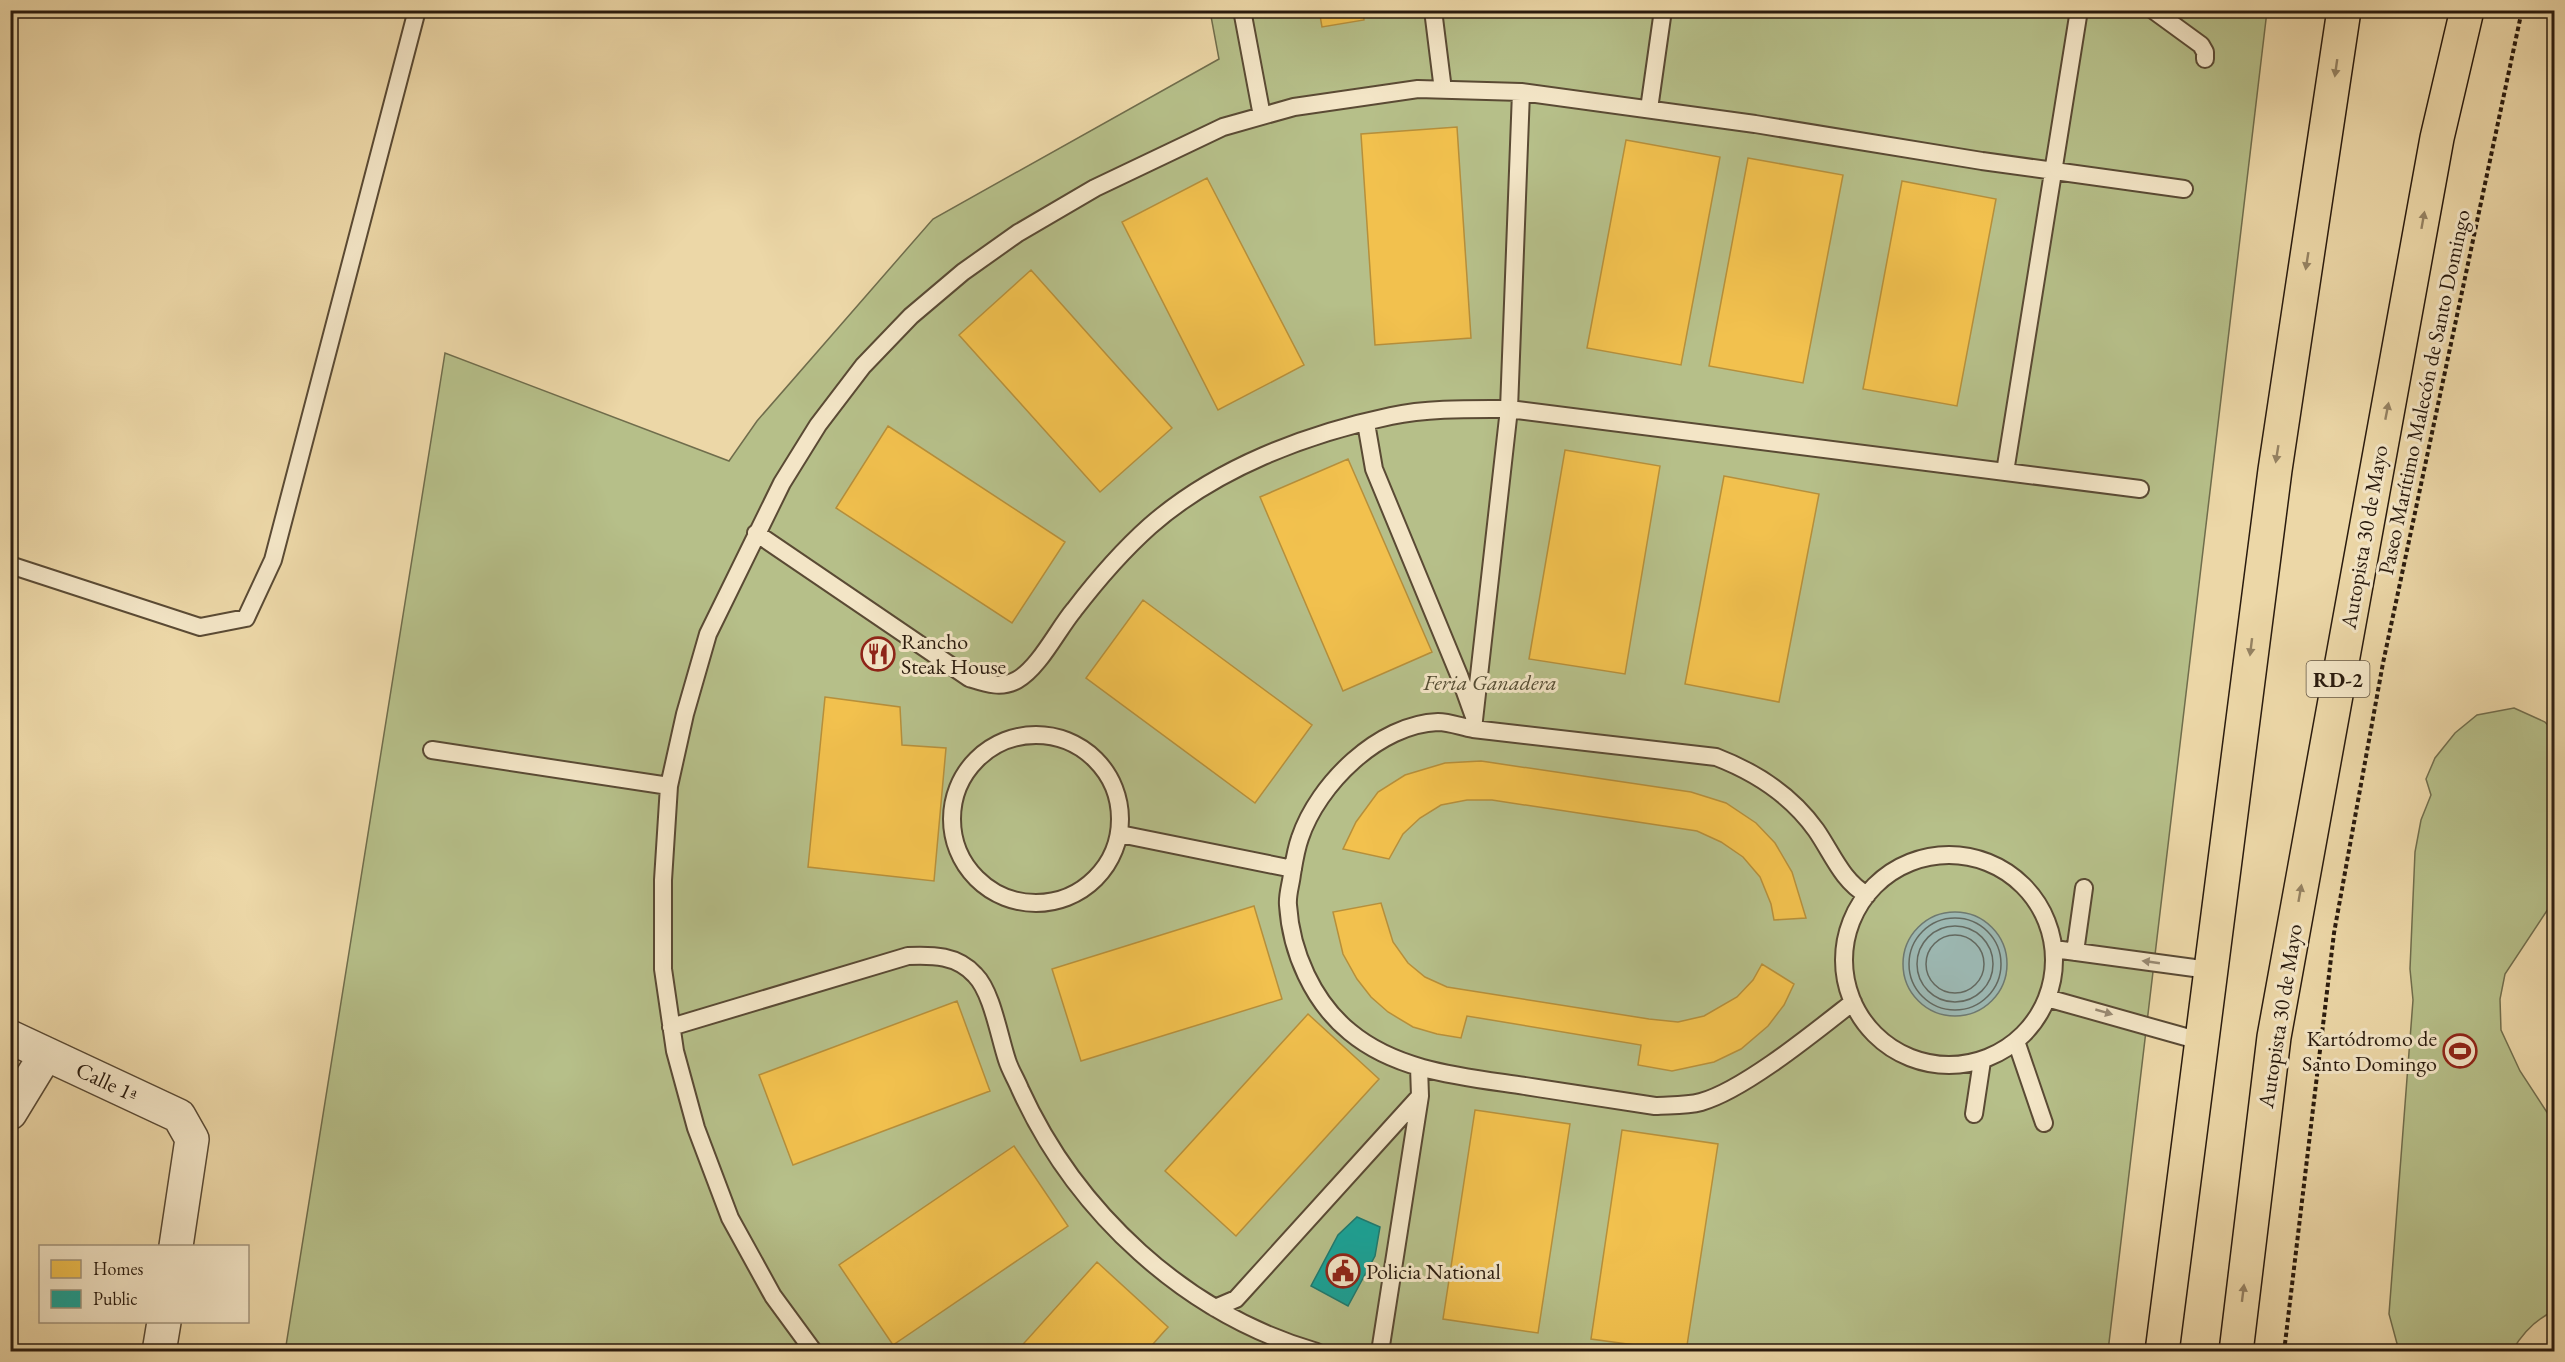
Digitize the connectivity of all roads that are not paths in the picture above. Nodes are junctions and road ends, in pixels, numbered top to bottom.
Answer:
1 (417, 10) edge
2 (1242, 10) edge
3 (1433, 10) edge
4 (1664, 10) edge
5 (2079, 10) edge
6 (2152, 10) edge
7 (2344, 10) edge
8 (2467, 10) edge
9 (2205, 59) dead end
10 (1443, 90) junction
11 (1521, 92) junction
12 (1649, 109) junction
13 (1262, 116) junction
14 (2053, 171) junction
15 (2184, 189) dead end
16 (1509, 409) junction
17 (1366, 423) junction
18 (2005, 472) junction
19 (2140, 489) dead end
20 (756, 533) junction
21 (10, 565) edge
22 (1474, 725) junction
23 (432, 750) dead end
24 (669, 786) junction
25 (1120, 834) junction
26 (1293, 869) junction
27 (2084, 888) dead end
28 (1867, 896) junction
29 (2054, 949) junction
30 (2075, 952) junction
31 (2209, 970) junction
32 (2047, 998) junction
33 (1853, 1002) junction
34 (670, 1027) junction
35 (10, 1037) edge
36 (2016, 1041) junction
37 (2200, 1041) junction
38 (46, 1054) junction
39 (1982, 1061) junction
40 (1419, 1067) junction
41 (1420, 1096) junction
42 (10, 1113) edge
43 (1974, 1114) dead end
44 (2044, 1123) dead end
45 (176, 1245) edge
46 (1215, 1308) junction
47 (164, 1323) edge
48 (159, 1352) edge
49 (814, 1352) edge
50 (1317, 1352) edge
51 (1380, 1352) edge
52 (2162, 1352) edge
53 (2236, 1352) edge

1 - 21 lane
2 - 13 lane
3 - 10 lane
4 - 12 lane
5 - 14 lane
6 - 9 lane
7 -> 31 highway
53 -> 8 highway, Autopista 30 de Mayo / RD-2
10 - 11 lane
10 - 13 lane
11 - 12 lane
11 - 16 lane
12 - 14 lane
13 - 20 lane
14 - 15 lane
14 - 18 lane
16 - 17 lane
16 - 18 lane
16 - 22 lane
17 - 20 lane
17 - 22 lane
18 - 19 lane
20 - 24 lane
22 - 26 lane
22 - 28 lane
23 - 24 lane
24 - 34 lane
25 - 25 lane
25 - 26 lane
26 - 40 lane
27 - 30 lane
28 - 29 lane
28 - 33 lane
29 - 30 lane
29 - 32 lane
31 -> 30 lane
31 - 37 highway
32 - 36 lane
32 -> 37 lane
33 - 39 lane
33 - 40 lane
34 - 46 lane
34 - 49 lane
35 - 38 street, Calle 1ª
36 - 39 lane
36 - 44 lane
37 - 52 highway
38 - 42 street
38 - 45 street, Calle 1ª
39 - 43 lane
40 - 41 lane
41 - 46 lane
41 - 51 lane
46 - 50 lane
47 - 48 street

